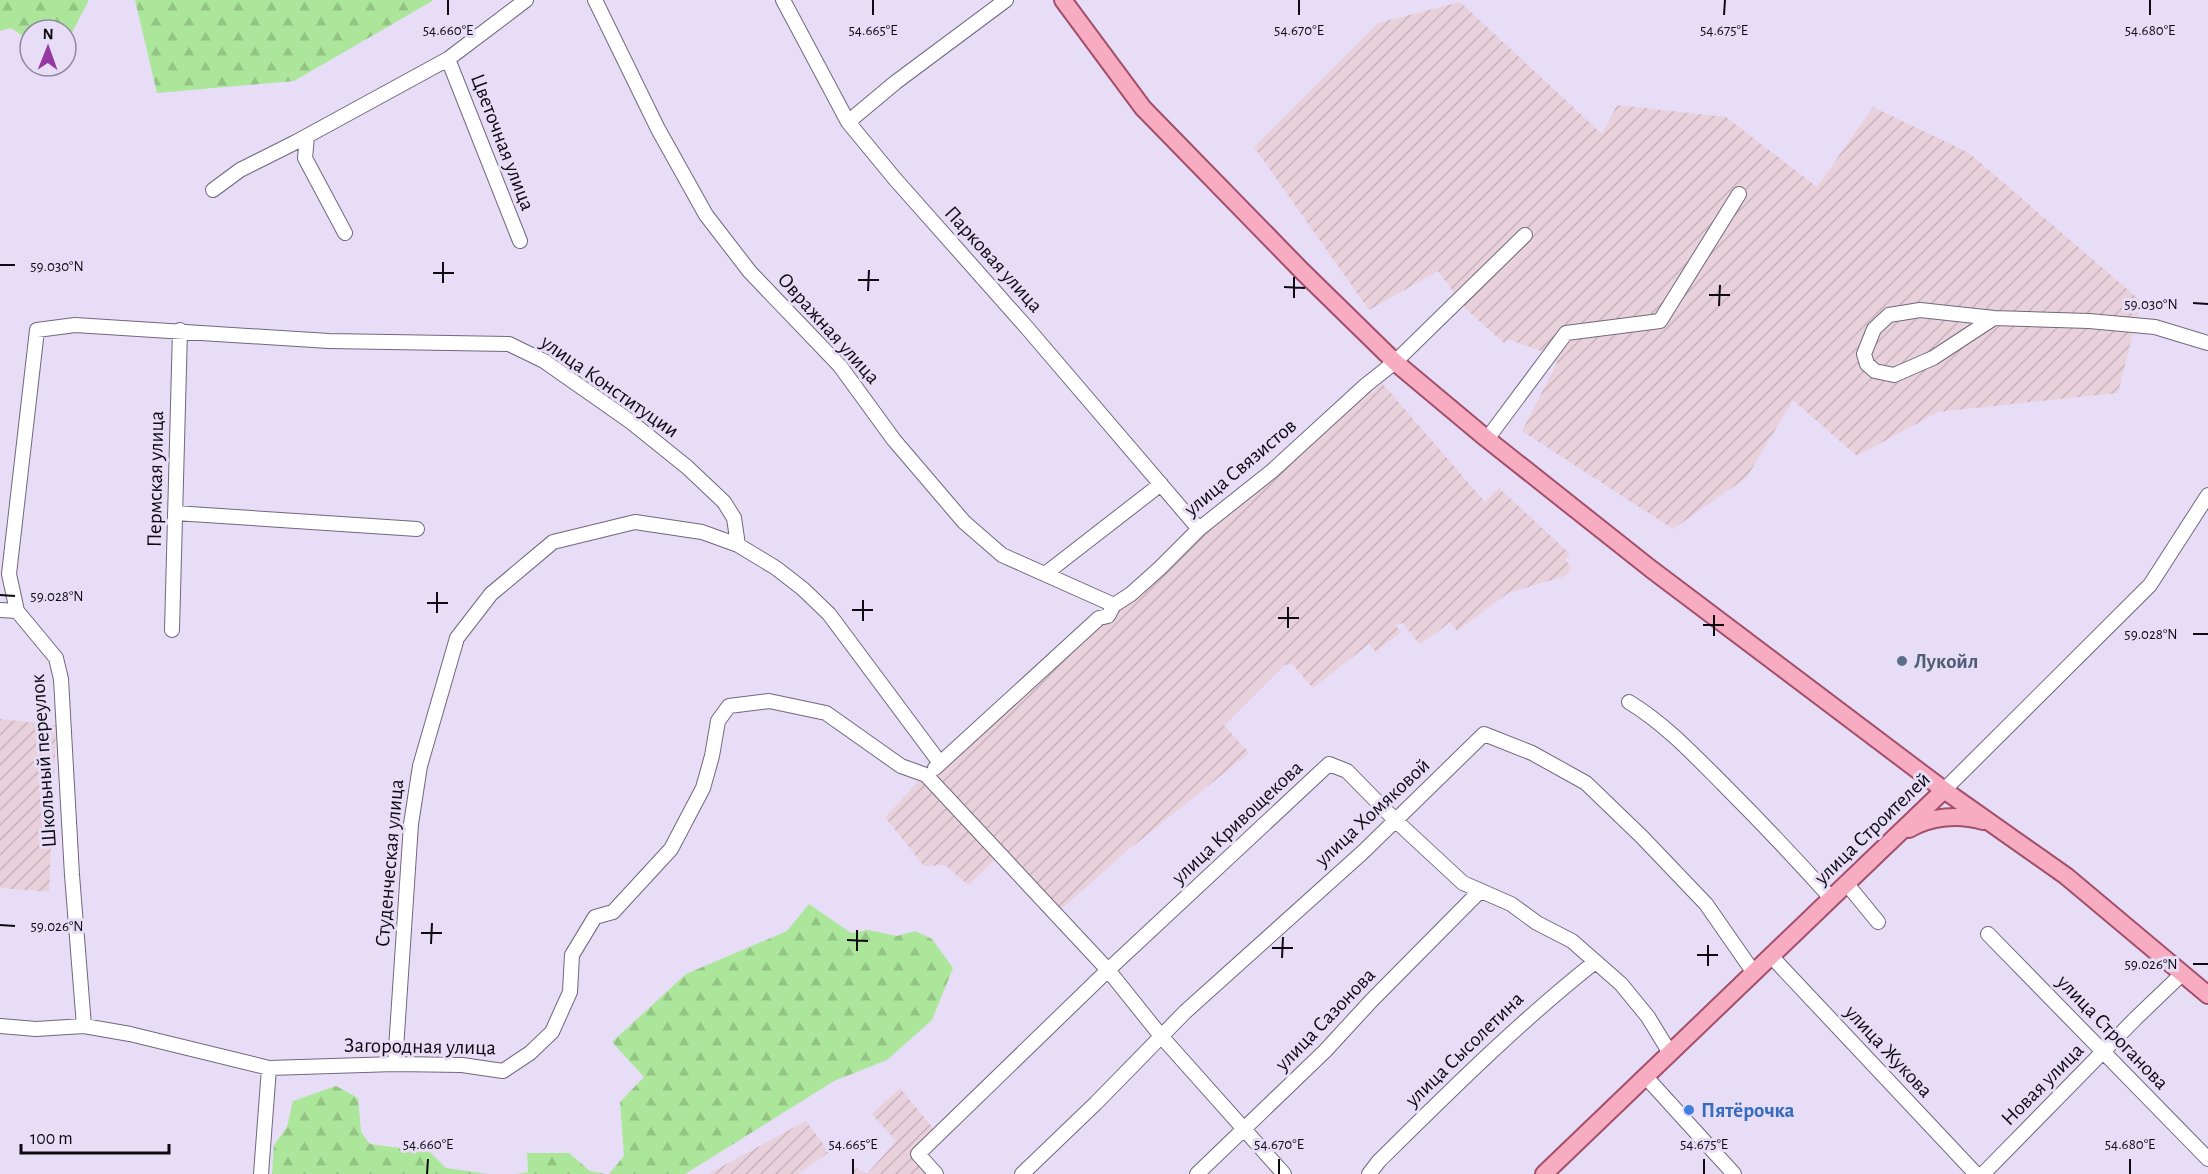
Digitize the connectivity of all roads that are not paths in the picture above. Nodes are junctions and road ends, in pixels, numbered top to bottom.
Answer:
1 (525, 0) edge
2 (595, 0) edge
3 (783, 0) edge
4 (1006, 0) edge
5 (1063, 0) edge
6 (448, 59) junction
7 (848, 122) junction
8 (307, 136) junction
9 (213, 190) dead end
10 (1739, 194) dead end
11 (345, 233) dead end
12 (1525, 235) dead end
13 (520, 241) dead end
14 (1994, 318) junction
15 (37, 330) joint
16 (180, 330) junction
17 (2208, 344) edge
18 (1395, 362) junction
19 (1488, 439) junction
20 (1161, 484) junction
21 (2208, 495) edge
22 (175, 513) junction
23 (1199, 528) junction
24 (417, 529) dead end
25 (738, 545) junction
26 (1045, 574) junction
27 (1114, 605) junction
28 (0, 610) edge
29 (17, 611) junction
30 (172, 630) dead end
31 (1629, 702) dead end
32 (940, 763) junction
33 (926, 775) junction
34 (1944, 790) junction
35 (1395, 820) junction
36 (1991, 823) junction
37 (1893, 839) junction
38 (1846, 883) junction
39 (1480, 891) junction
40 (1831, 898) junction
41 (1878, 922) dead end
42 (1988, 934) dead end
43 (1771, 956) junction
44 (1595, 962) junction
45 (1108, 970) junction
46 (1754, 973) junction
47 (2183, 973) junction
48 (2208, 995) edge
49 (0, 1026) edge
50 (84, 1026) junction
51 (1161, 1036) junction
52 (2103, 1052) junction
53 (1670, 1053) junction
54 (395, 1064) junction
55 (269, 1068) junction
56 (1646, 1077) junction
57 (1243, 1130) junction
58 (2208, 1159) edge
59 (261, 1174) edge
60 (936, 1174) edge
61 (1022, 1174) edge
62 (1197, 1174) edge
63 (1284, 1174) edge
64 (1369, 1174) edge
65 (1544, 1174) edge
66 (1734, 1174) edge
67 (1976, 1174) edge
68 (1983, 1174) edge

1 - 6 street
2 - 26 street, Овражная улица
3 - 7 street, Парковая улица
4 - 7 street
5 - 18 main road
6 - 8 street
6 - 13 street, Цветочная улица
7 - 20 street, Парковая улица
8 - 9 street
8 - 11 street
10 - 19 street
12 - 18 street, улица Связистов
14 - 14 street
14 - 17 street
15 - 16 street, улица Конституции
15 - 29 street, Школьный переулок
16 - 22 street, Пермская улица
16 - 25 street, улица Конституции
18 - 19 main road
18 - 23 street, улица Связистов
19 - 34 main road
20 - 23 street, Парковая улица
20 - 26 street, улица Связистов
21 - 34 street, улица Строителей
22 - 24 street
22 - 30 street, Пермская улица
23 - 27 street, улица Связистов
25 - 32 street
25 - 54 street, Студенческая улица
26 - 27 street, Овражная улица
27 - 32 street, улица Связистов
28 - 29 street
29 - 50 street, Школьный переулок
31 - 40 street
32 - 33 street, улица Связистов
33 - 45 street
33 - 54 street, Загородная улица
34 - 36 main road
34 - 37 main road, улица Строителей
35 - 39 street
35 - 45 street, улица Кривощекова
35 - 46 street, улица Хомяковой
35 - 51 street, улица Хомяковой
36 - 37 main road
36 - 47 main road
37 - 38 main road, улица Строителей
38 - 40 main road, улица Строителей
38 - 41 street
39 - 44 street
39 - 57 street, улица Сазонова
40 - 43 main road, улица Строителей
42 - 52 street, улица Строганова
43 - 46 main road, улица Строителей
43 - 67 street, улица Жукова
44 - 53 street
44 - 64 street, улица Сысолетина
45 - 51 street
45 - 60 street
46 - 53 main road, улица Строителей
47 - 48 main road
47 - 52 street, Новая улица
49 - 50 street, Загородная улица
50 - 55 street, Загородная улица
51 - 57 street
51 - 61 street, улица Хомяковой
52 - 58 street, улица Строганова
52 - 68 street, Новая улица
53 - 56 main road, улица Строителей
54 - 55 street, Загородная улица
55 - 59 street
56 - 65 main road, улица Строителей
56 - 66 street
57 - 62 street, улица Сазонова
57 - 63 street

